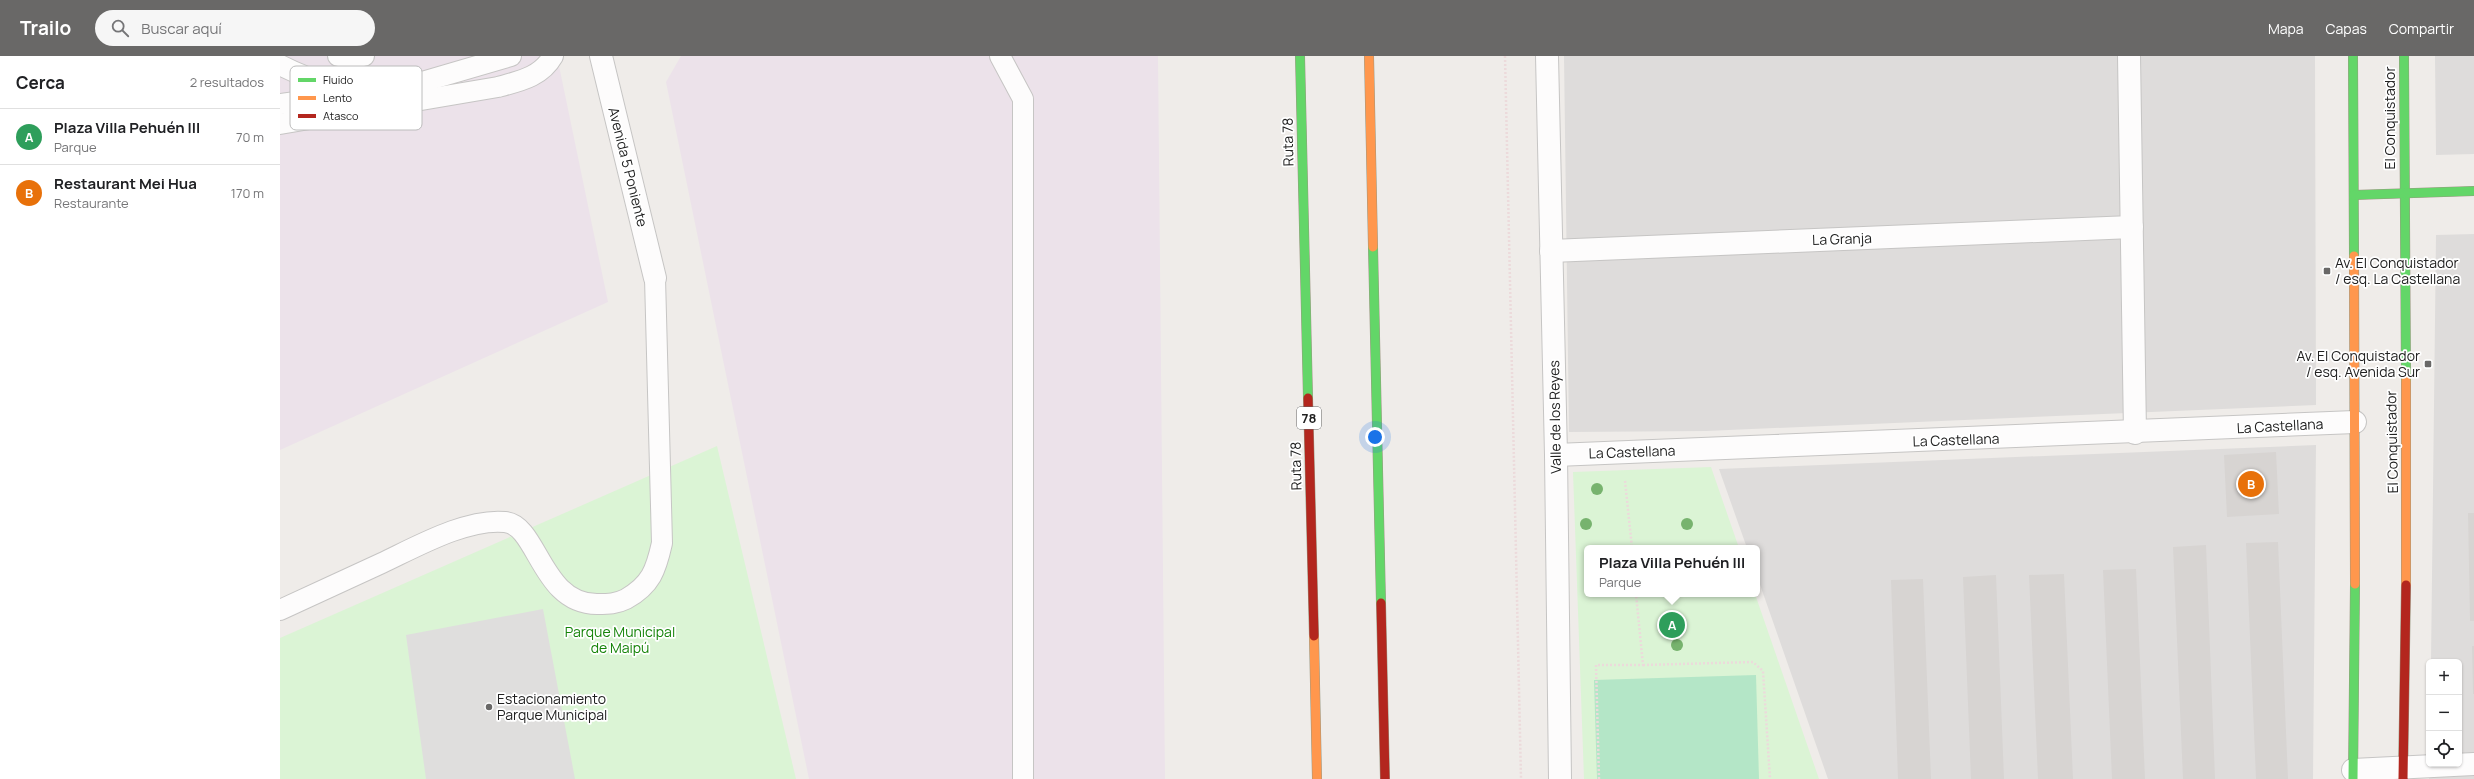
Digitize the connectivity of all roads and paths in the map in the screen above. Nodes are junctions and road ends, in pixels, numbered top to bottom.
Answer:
1 (338, 56) edge
2 (364, 56) edge
3 (511, 56) edge
4 (553, 56) edge
5 (601, 56) edge
6 (1000, 56) edge
7 (1300, 56) edge
8 (1369, 56) edge
9 (1506, 56) edge
10 (1547, 56) edge
11 (1557, 56) edge
12 (2129, 56) edge
13 (2352, 56) edge
14 (2404, 56) edge
15 (280, 65) edge
16 (290, 69) edge
17 (422, 82) edge
18 (422, 100) edge
19 (290, 103) edge
20 (280, 104) edge
21 (290, 122) edge
22 (280, 124) edge
23 (2474, 191) edge
24 (2405, 194) junction
25 (2354, 196) junction
26 (2132, 227) junction
27 (1551, 251) junction
28 (656, 278) joint
29 (2355, 422) junction
30 (2135, 433) junction
31 (1622, 453) junction
32 (1556, 455) junction
33 (1632, 545) edge
34 (1636, 597) edge
35 (280, 610) edge
36 (1643, 665) junction
37 (2474, 764) edge
38 (2404, 773) edge
39 (2353, 774) edge
40 (1023, 779) edge
41 (1317, 779) edge
42 (1385, 779) edge
43 (1521, 779) edge
44 (1560, 779) edge
45 (1599, 779) edge
46 (1770, 779) edge

1 - 2 lane
3 - 17 lane
4 - 18 lane
5 - 28 street, Avenida 5 Poniente
6 - 40 lane
7 - 41 main road, Ruta 78 / 78
8 - 42 main road
9 - 43 path
10 - 11 street
10 - 27 street, Valle de los Reyes
12 - 26 street
13 - 25 main road
14 - 24 main road, El Conquistador
15 - 16 lane
19 - 20 lane
21 - 22 lane
23 - 24 main road
24 - 25 main road
24 - 38 main road, El Conquistador
25 - 29 main road
26 - 27 street, La Granja
26 - 30 street
27 - 32 street, Valle de los Reyes
28 - 35 lane
29 - 30 street, La Castellana
29 - 39 main road
30 - 31 street, La Castellana
31 - 32 street, La Castellana
31 - 33 path
32 - 44 street, Valle de los Reyes
34 - 36 path
36 - 45 path
36 - 46 path
37 - 38 street
38 - 39 street

